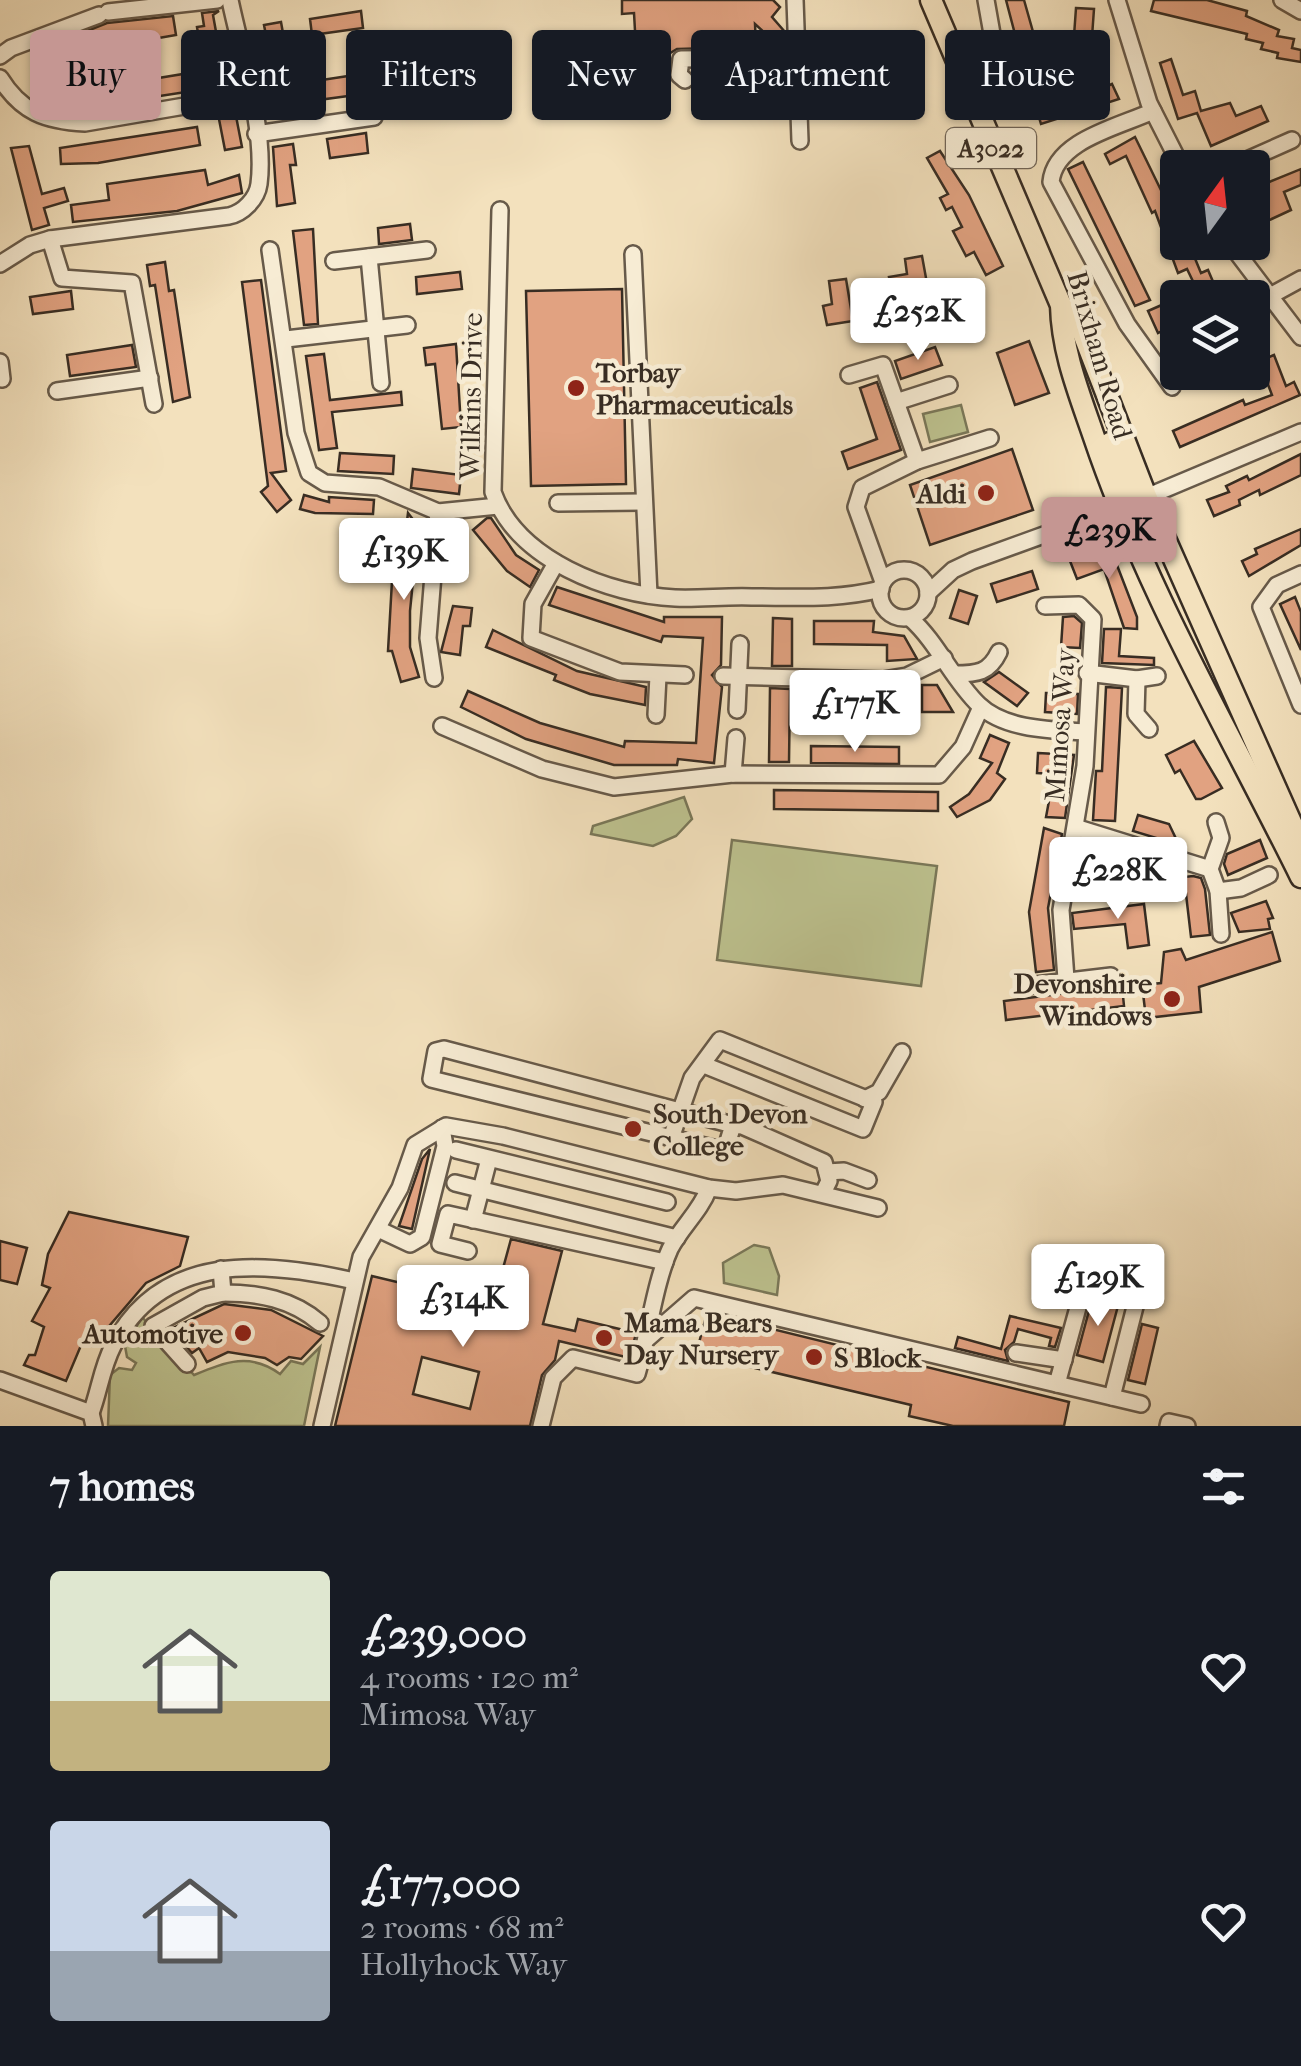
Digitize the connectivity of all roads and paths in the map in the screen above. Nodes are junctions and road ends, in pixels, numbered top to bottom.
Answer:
1 (216, 0) edge
2 (230, 0) edge
3 (795, 0) edge
4 (986, 0) edge
5 (1117, 0) edge
6 (1282, 0) edge
7 (934, 2) edge
8 (1301, 11) edge
9 (236, 30) edge
10 (796, 30) edge
11 (991, 30) edge
12 (5, 52) edge
13 (691, 59) edge
14 (0, 78) edge
15 (684, 80) dead end
16 (181, 106) edge
17 (1153, 112) junction
18 (253, 120) edge
19 (353, 120) edge
20 (799, 120) edge
21 (256, 134) junction
22 (1292, 140) dead end
23 (800, 141) dead end
24 (1173, 150) edge
25 (1270, 150) edge
26 (500, 210) dead end
27 (50, 240) junction
28 (270, 250) dead end
29 (428, 250) dead end
30 (633, 254) dead end
31 (369, 257) junction
32 (1, 260) edge
33 (1243, 260) edge
34 (334, 261) dead end
35 (1301, 279) edge
36 (1258, 280) edge
37 (1270, 296) joint
38 (1061, 305) junction
39 (407, 325) dead end
40 (375, 329) junction
41 (1301, 337) edge
42 (286, 339) junction
43 (0, 362) edge
44 (1160, 371) edge
45 (849, 374) dead end
46 (150, 378) junction
47 (2, 379) edge
48 (382, 383) dead end
49 (949, 386) dead end
50 (57, 390) dead end
51 (896, 402) junction
52 (154, 404) dead end
53 (1301, 432) edge
54 (990, 438) dead end
55 (917, 461) junction
56 (642, 502) junction
57 (1132, 502) junction
58 (558, 503) dead end
59 (498, 506) junction
60 (438, 512) junction
61 (879, 560) junction
62 (556, 564) junction
63 (953, 570) junction
64 (909, 572) junction
65 (1301, 574) edge
66 (882, 586) junction
67 (649, 595) junction
68 (844, 598) junction
69 (927, 600) junction
70 (1045, 606) dead end
71 (886, 610) junction
72 (910, 618) junction
73 (932, 638) junction
74 (740, 644) dead end
75 (999, 652) dead end
76 (944, 658) junction
77 (1087, 673) junction
78 (955, 674) junction
79 (685, 675) dead end
80 (658, 676) junction
81 (731, 676) junction
82 (1158, 676) dead end
83 (434, 678) dead end
84 (1137, 679) junction
85 (1301, 705) edge
86 (981, 707) junction
87 (738, 710) dead end
88 (656, 715) dead end
89 (442, 726) dead end
90 (1149, 729) dead end
91 (1086, 732) junction
92 (736, 738) dead end
93 (733, 774) junction
94 (1216, 822) dead end
95 (1078, 828) junction
96 (1301, 845) edge
97 (1210, 869) junction
98 (1270, 875) dead end
99 (1301, 876) edge
100 (1218, 891) junction
101 (1221, 934) dead end
102 (1111, 976) dead end
103 (1066, 979) junction
104 (1027, 986) dead end
105 (902, 1052) dead end
106 (704, 1065) junction
107 (865, 1099) junction
108 (683, 1110) junction
109 (733, 1124) junction
110 (442, 1128) junction
111 (671, 1138) junction
112 (456, 1150) dead end
113 (489, 1159) junction
114 (827, 1172) junction
115 (868, 1180) dead end
116 (456, 1183) dead end
117 (709, 1188) junction
118 (481, 1190) junction
119 (824, 1193) junction
120 (667, 1202) dead end
121 (878, 1208) dead end
122 (473, 1220) junction
123 (378, 1229) junction
124 (677, 1238) junction
125 (468, 1251) dead end
126 (665, 1262) junction
127 (221, 1269) junction
128 (354, 1281) junction
129 (223, 1293) junction
130 (320, 1323) dead end
131 (648, 1339) junction
132 (1016, 1353) dead end
133 (1064, 1360) junction
134 (187, 1364) dead end
135 (0, 1380) edge
136 (1057, 1384) junction
137 (1112, 1397) junction
138 (1141, 1404) dead end
139 (93, 1420) edge
140 (322, 1426) edge
141 (541, 1426) edge
142 (1168, 1426) edge
143 (1187, 1426) edge

1 - 12 street
2 - 9 street
3 - 10 street
4 - 11 street
5 - 17 street
6 - 8 street
7 - 38 main road, Brixham Road / A3022
13 - 15 street
14 - 16 street
17 - 24 street
17 - 44 street
18 - 21 street
19 - 21 street
20 - 23 street
21 - 27 street
22 - 25 street
26 - 59 street, Wilkins Drive
27 - 32 street
27 - 46 street
28 - 42 street
29 - 31 street
30 - 56 street
31 - 34 street
31 - 40 street
33 - 36 street
35 - 37 street
37 - 41 street
38 - 57 main road, Brixham Road / A3022
38 - 57 main road
39 - 40 street
40 - 42 street
40 - 48 street
42 - 60 street
43 - 47 street
45 - 51 street
46 - 50 street
46 - 52 street
49 - 51 street
51 - 55 street
53 - 57 street, Wilkins Drive
54 - 55 street
55 - 61 street
56 - 58 street
56 - 67 street
57 - 63 street, Wilkins Drive
57 - 96 main road, Brixham Road
57 - 99 main road, Brixham Road / A3022
59 - 60 street
59 - 62 street, Wilkins Drive
60 - 83 street
61 - 64 street
61 - 66 street
62 - 67 street, Wilkins Drive
62 - 80 street
63 - 64 street, Wilkins Drive
63 - 69 street, Wilkins Drive
64 - 66 street, Wilkins Drive
64 - 69 street
65 - 85 street
66 - 68 street, Wilkins Drive
66 - 71 street
67 - 68 street, Wilkins Drive
68 - 71 street, Wilkins Drive
69 - 72 street, Wilkins Drive
69 - 73 street
70 - 77 street, Mimosa Way
71 - 72 street, Wilkins Drive
72 - 73 street
73 - 76 street
74 - 81 street
75 - 78 street
76 - 78 street
76 - 81 street
77 - 84 street
77 - 91 street, Mimosa Way
78 - 86 street
79 - 80 street
80 - 88 street
81 - 87 street
82 - 84 street
84 - 90 street
86 - 91 street
86 - 93 street
89 - 93 street
91 - 95 street, Mimosa Way
92 - 93 street
94 - 97 street
95 - 97 street, Mimosa Way
95 - 103 street, Mimosa Way
97 - 100 street
98 - 100 street
100 - 101 street
102 - 103 street
103 - 104 street
105 - 107 street
106 - 107 street
106 - 107 street
106 - 108 street
108 - 109 street
108 - 111 street
108 - 111 street
109 - 111 street
109 - 114 street
110 - 117 street
110 - 123 street
110 - 123 street
112 - 113 street
113 - 118 street
113 - 120 street
114 - 115 street
114 - 119 street
116 - 118 street
117 - 119 street
117 - 124 street
118 - 122 street
118 - 124 street
119 - 121 street
122 - 125 street
122 - 126 street
123 - 128 street
124 - 126 street
126 - 131 street
127 - 128 street
127 - 129 street
127 - 139 street
128 - 140 street
129 - 130 street
129 - 134 street
131 - 136 street
131 - 141 street
132 - 133 street
133 - 136 street
133 - 137 street
135 - 139 street
136 - 137 street
137 - 138 street
142 - 143 street

